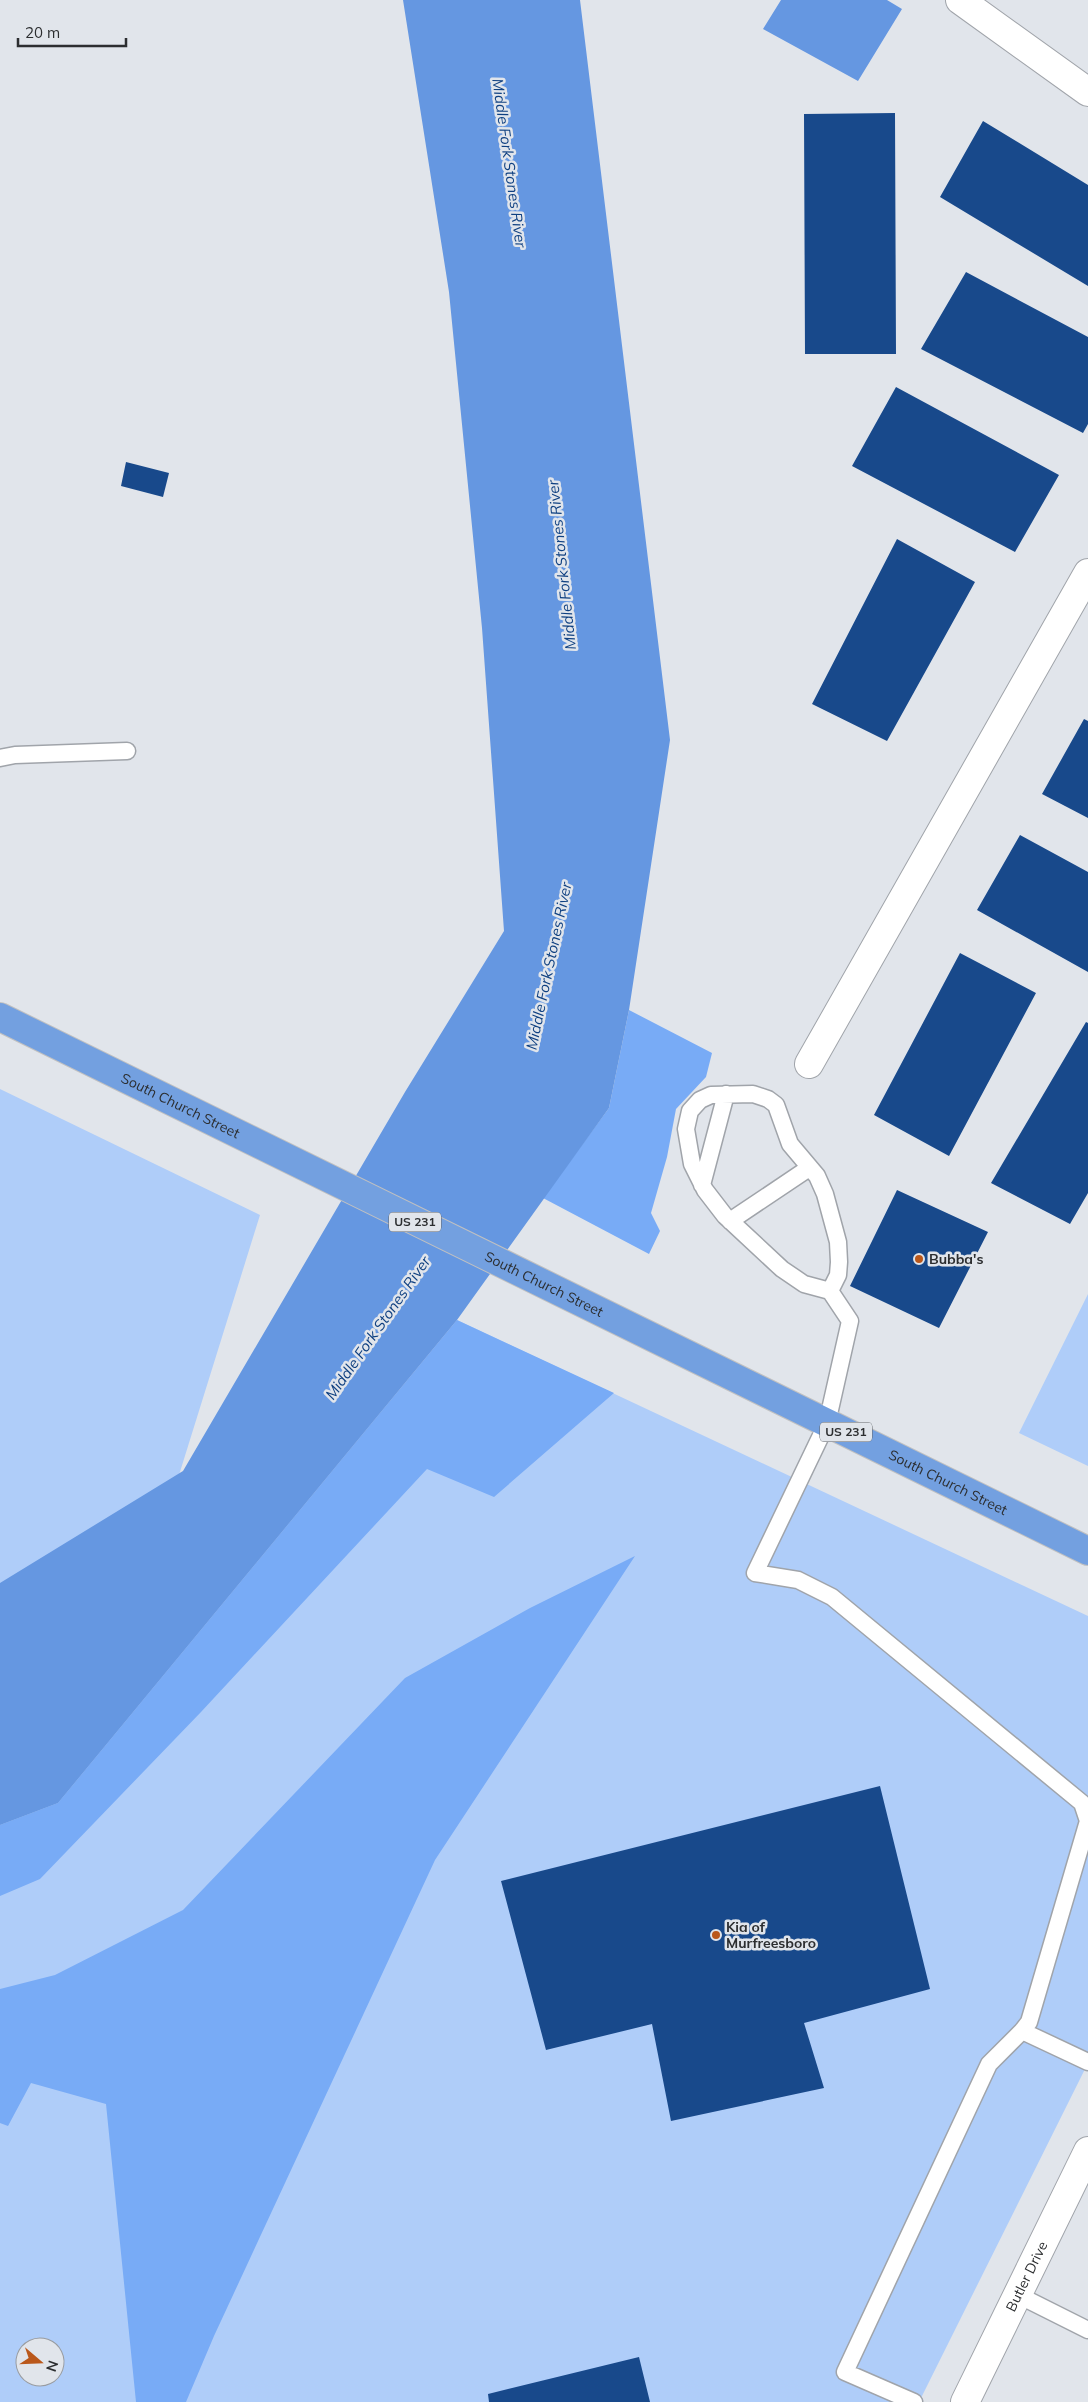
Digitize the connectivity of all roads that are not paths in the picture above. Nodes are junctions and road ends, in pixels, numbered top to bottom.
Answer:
1 (960, 0) edge
2 (1088, 92) edge
3 (1088, 572) edge
4 (126, 750) dead end
5 (0, 758) edge
6 (0, 1017) edge
7 (809, 1064) dead end
8 (726, 1094) junction
9 (809, 1168) junction
10 (702, 1186) junction
11 (730, 1221) junction
12 (830, 1291) junction
13 (827, 1423) junction
14 (1088, 1551) edge
15 (1022, 2031) junction
16 (1088, 2062) edge
17 (1088, 2151) edge
18 (1018, 2295) junction
19 (1088, 2330) edge
20 (914, 2402) edge
21 (965, 2402) edge

1 - 2 street
3 - 7 street
4 - 5 lane
6 - 13 highway, South Church Street / US 231
8 - 9 lane
8 - 10 lane
8 - 10 lane
9 - 11 lane
9 - 12 lane
10 - 11 lane
11 - 12 lane
12 - 13 lane
13 - 14 highway, South Church Street / US 231
13 - 15 lane
15 - 16 lane
15 - 20 lane
17 - 18 street, Butler Drive
18 - 19 lane
18 - 21 street, Butler Drive

